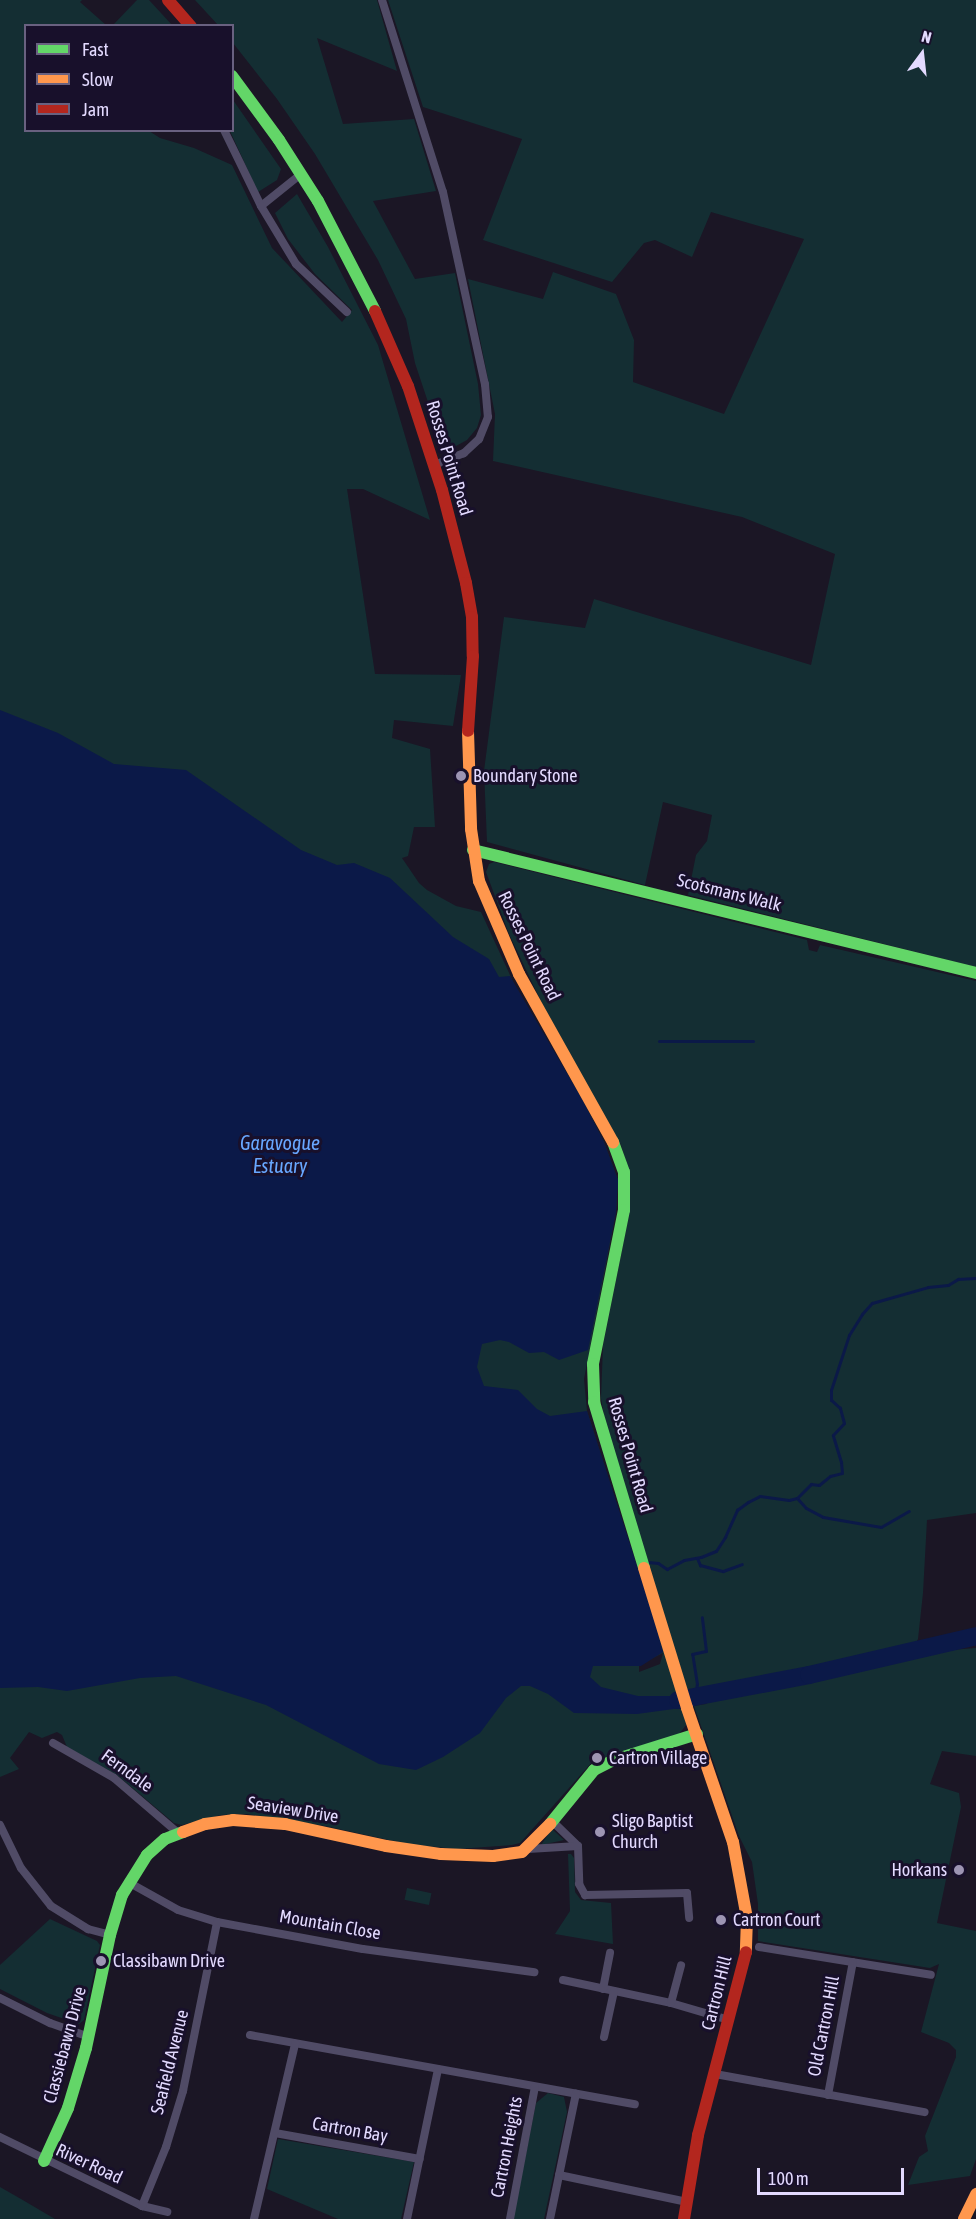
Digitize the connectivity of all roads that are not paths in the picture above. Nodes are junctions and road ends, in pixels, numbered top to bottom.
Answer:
1 (168, 0) edge
2 (382, 0) edge
3 (189, 24) edge
4 (234, 79) edge
5 (225, 132) edge
6 (301, 174) junction
7 (261, 206) junction
8 (347, 312) dead end
9 (435, 465) junction
10 (473, 850) junction
11 (976, 973) edge
12 (687, 1708) joint
13 (697, 1734) junction
14 (53, 1743) dead end
15 (551, 1820) junction
16 (0, 1825) edge
17 (177, 1832) junction
18 (579, 1846) junction
19 (528, 1849) junction
20 (128, 1882) junction
21 (689, 1918) dead end
22 (218, 1922) junction
23 (110, 1935) junction
24 (759, 1947) dead end
25 (610, 1953) dead end
26 (853, 1962) junction
27 (681, 1965) dead end
28 (534, 1972) dead end
29 (931, 1975) dead end
30 (563, 1980) dead end
31 (603, 1989) junction
32 (614, 1991) junction
33 (0, 1998) edge
34 (672, 2004) junction
35 (729, 2020) junction
36 (250, 2035) dead end
37 (89, 2037) junction
38 (604, 2037) dead end
39 (295, 2044) junction
40 (438, 2069) junction
41 (715, 2074) junction
42 (535, 2087) junction
43 (576, 2094) junction
44 (828, 2096) junction
45 (636, 2104) dead end
46 (925, 2112) dead end
47 (275, 2133) junction
48 (0, 2137) edge
49 (420, 2159) junction
50 (44, 2161) junction
51 (560, 2175) junction
52 (976, 2194) edge
53 (687, 2202) junction
54 (142, 2206) junction
55 (167, 2212) dead end
56 (254, 2219) edge
57 (407, 2219) edge
58 (510, 2219) edge
59 (550, 2219) edge
60 (684, 2219) edge
61 (964, 2219) edge

1 - 3 main road
2 - 9 street
4 - 6 main road, Rosses Point Road
5 - 7 street
6 - 7 street
6 - 9 main road, Rosses Point Road
7 - 8 street
9 - 10 main road, Rosses Point Road
10 - 11 main road, Scotsmans Walk
10 - 12 main road, Rosses Point Road
12 - 13 main road, Cartron Hill
13 - 15 main road
13 - 35 main road, Cartron Hill
14 - 17 street, Ferndale
15 - 18 street
15 - 19 main road
16 - 23 street
17 - 19 main road, Seaview Drive
17 - 20 main road, Seaview Drive
18 - 19 street, Seaview Drive
18 - 21 street
20 - 22 street, Mountain Close
20 - 23 main road, Seaview Drive
22 - 28 street, Mountain Close
22 - 54 street, Seafield Avenue
23 - 37 main road, Classiebawn Drive
24 - 26 street, Old Cartron Hill
25 - 31 street
26 - 29 street, Old Cartron Hill
26 - 44 street, Old Cartron Hill
27 - 34 street
30 - 31 street
31 - 32 street
32 - 34 street
32 - 38 street
33 - 37 street
34 - 35 street
35 - 41 main road, Cartron Hill
36 - 39 street
37 - 50 main road, Classiebawn Drive
39 - 40 street
39 - 47 street
40 - 42 street
40 - 49 street
41 - 44 street, Old Cartron Hill
41 - 53 main road, Cartron Hill
42 - 43 street, Cartron Heights
42 - 58 street, Cartron Heights
43 - 45 street, Cartron Heights
43 - 51 street
44 - 46 street, Old Cartron Hill
47 - 49 street, Cartron Bay
47 - 56 street
48 - 50 street, River Road
49 - 57 street
50 - 54 street, River Road
51 - 53 street
51 - 59 street
52 - 61 main road
53 - 60 main road, Cartron Hill
54 - 55 street, River Road

